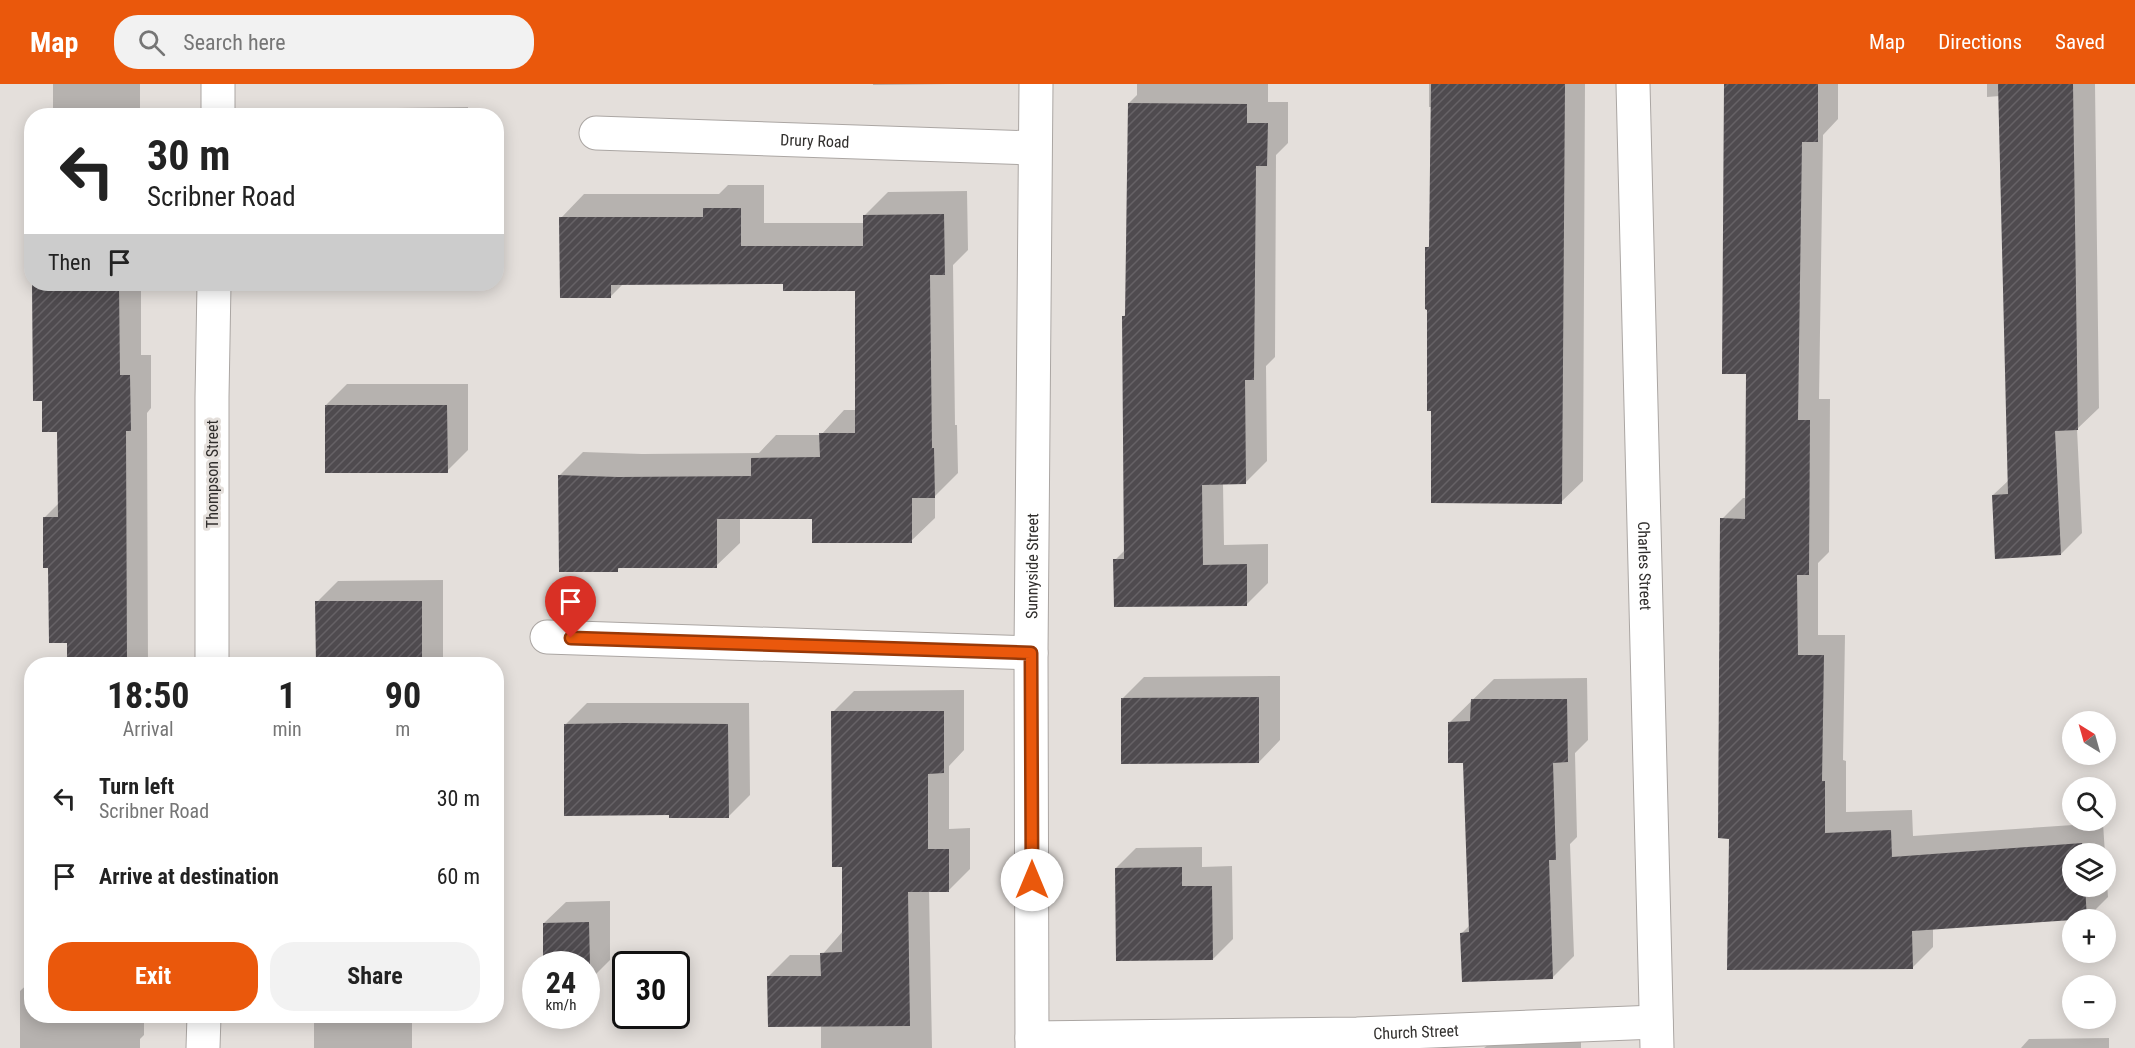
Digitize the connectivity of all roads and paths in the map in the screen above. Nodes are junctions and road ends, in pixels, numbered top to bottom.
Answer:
1 (218, 84) edge
2 (1036, 84) edge
3 (1633, 84) edge
4 (218, 108) edge
5 (596, 133) dead end
6 (1034, 148) junction
7 (214, 291) edge
8 (547, 637) dead end
9 (1031, 653) junction
10 (212, 657) edge
11 (204, 1023) edge
12 (1657, 1035) edge
13 (1032, 1043) edge
14 (203, 1048) edge

1 - 4 street
2 - 6 street, Sunnyside Street
3 - 12 street, Charles Street
5 - 6 street, Drury Road
6 - 9 street, Sunnyside Street
7 - 10 street, Thompson Street
8 - 9 street
9 - 13 street, Sunnyside Street
11 - 14 street
12 - 13 street, Church Street

